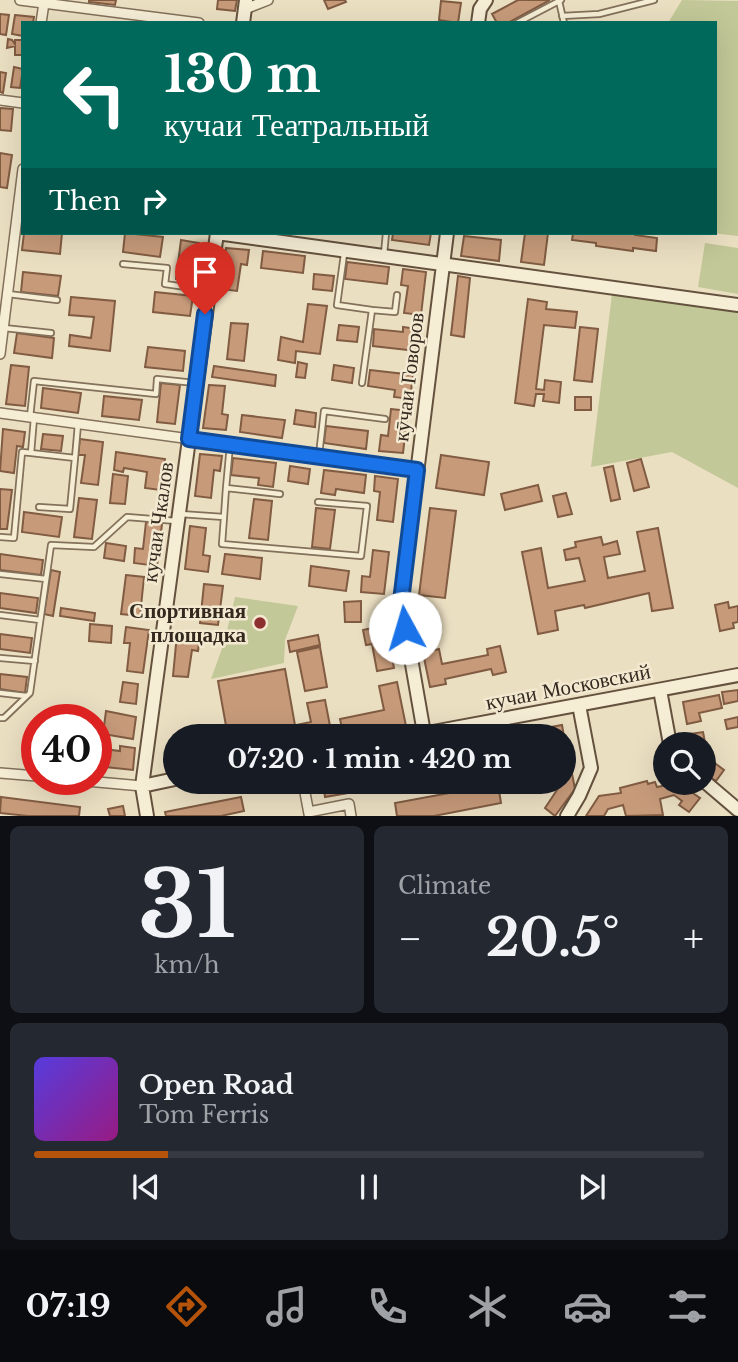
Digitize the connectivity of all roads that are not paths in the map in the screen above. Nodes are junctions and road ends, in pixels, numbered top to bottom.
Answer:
1 (20, 0) edge
2 (268, 0) edge
3 (486, 0) edge
4 (559, 0) edge
5 (654, 0) edge
6 (44, 3) junction
7 (246, 4) edge
8 (562, 16) junction
9 (41, 21) edge
10 (184, 21) edge
11 (478, 21) edge
12 (521, 21) edge
13 (563, 21) edge
14 (0, 100) edge
15 (21, 103) edge
16 (21, 204) edge
17 (217, 235) edge
18 (254, 235) edge
19 (386, 235) edge
20 (447, 235) edge
21 (273, 236) edge
22 (345, 250) junction
23 (383, 255) junction
24 (442, 263) junction
25 (124, 264) dead end
26 (208, 290) junction
27 (7, 294) junction
28 (397, 295) dead end
29 (57, 300) dead end
30 (738, 305) edge
31 (372, 310) junction
32 (3, 328) junction
33 (51, 333) dead end
34 (0, 354) edge
35 (196, 383) junction
36 (362, 383) dead end
37 (0, 413) edge
38 (32, 418) junction
39 (385, 419) dead end
40 (78, 424) junction
41 (189, 439) junction
42 (230, 444) junction
43 (31, 453) junction
44 (318, 456) junction
45 (75, 458) junction
46 (417, 470) junction
47 (226, 488) junction
48 (280, 494) dead end
49 (318, 502) dead end
50 (39, 507) dead end
51 (178, 517) junction
52 (224, 517) junction
53 (0, 537) edge
54 (0, 574) edge
55 (46, 579) junction
56 (0, 615) edge
57 (40, 620) junction
58 (0, 658) edge
59 (34, 661) junction
60 (738, 675) edge
61 (660, 690) junction
62 (0, 693) edge
63 (26, 696) junction
64 (579, 705) junction
65 (0, 718) edge
66 (422, 724) edge
67 (474, 724) edge
68 (668, 732) edge
69 (0, 773) edge
70 (21, 775) edge
71 (163, 782) edge
72 (112, 783) edge
73 (142, 786) junction
74 (716, 791) edge
75 (305, 794) edge
76 (738, 810) edge
77 (309, 814) edge
78 (147, 816) edge
79 (351, 816) edge
80 (567, 816) edge

1 - 6 street
2 - 7 street
3 - 11 street
4 - 8 lane
4 - 12 lane
5 - 8 lane
6 - 9 street
6 - 10 street
8 - 13 lane
14 - 15 street
16 - 27 street
17 - 26 street, кучаи Чкалов
18 - 21 street
19 - 23 lane
20 - 24 street, кӯчаи Говоров
21 - 22 street
22 - 23 street
22 - 31 lane
23 - 24 street
24 - 30 street
24 - 46 street, кӯчаи Говоров
25 - 26 lane
26 - 35 street, кучаи Чкалов
27 - 29 lane
27 - 32 street
28 - 31 lane
31 - 36 lane
32 - 33 lane
32 - 34 street
35 - 38 lane
35 - 41 street, кучаи Чкалов
37 - 38 street
38 - 40 street
38 - 43 lane
39 - 44 lane
40 - 41 street
40 - 45 lane
41 - 42 street
41 - 51 street, кучаи Чкалов
42 - 44 street
42 - 47 lane
43 - 45 lane
43 - 53 lane
44 - 46 street
45 - 50 lane
46 - 66 street, кӯчаи Говоров
47 - 48 lane
47 - 52 lane
49 - 52 lane
51 - 52 lane
51 - 55 lane
51 - 73 street, кучаи Чкалов
54 - 55 lane
55 - 57 lane
56 - 57 lane
57 - 59 lane
58 - 59 lane
59 - 63 lane
60 - 61 street, кучаи Московский
61 - 64 street, кучаи Московский
61 - 68 street
62 - 63 lane
63 - 65 lane
64 - 67 street, кучаи Московский
64 - 80 street
69 - 70 street
71 - 73 street
72 - 73 street
73 - 78 street, кучаи Чкалов
74 - 76 street
75 - 77 street
77 - 79 street

